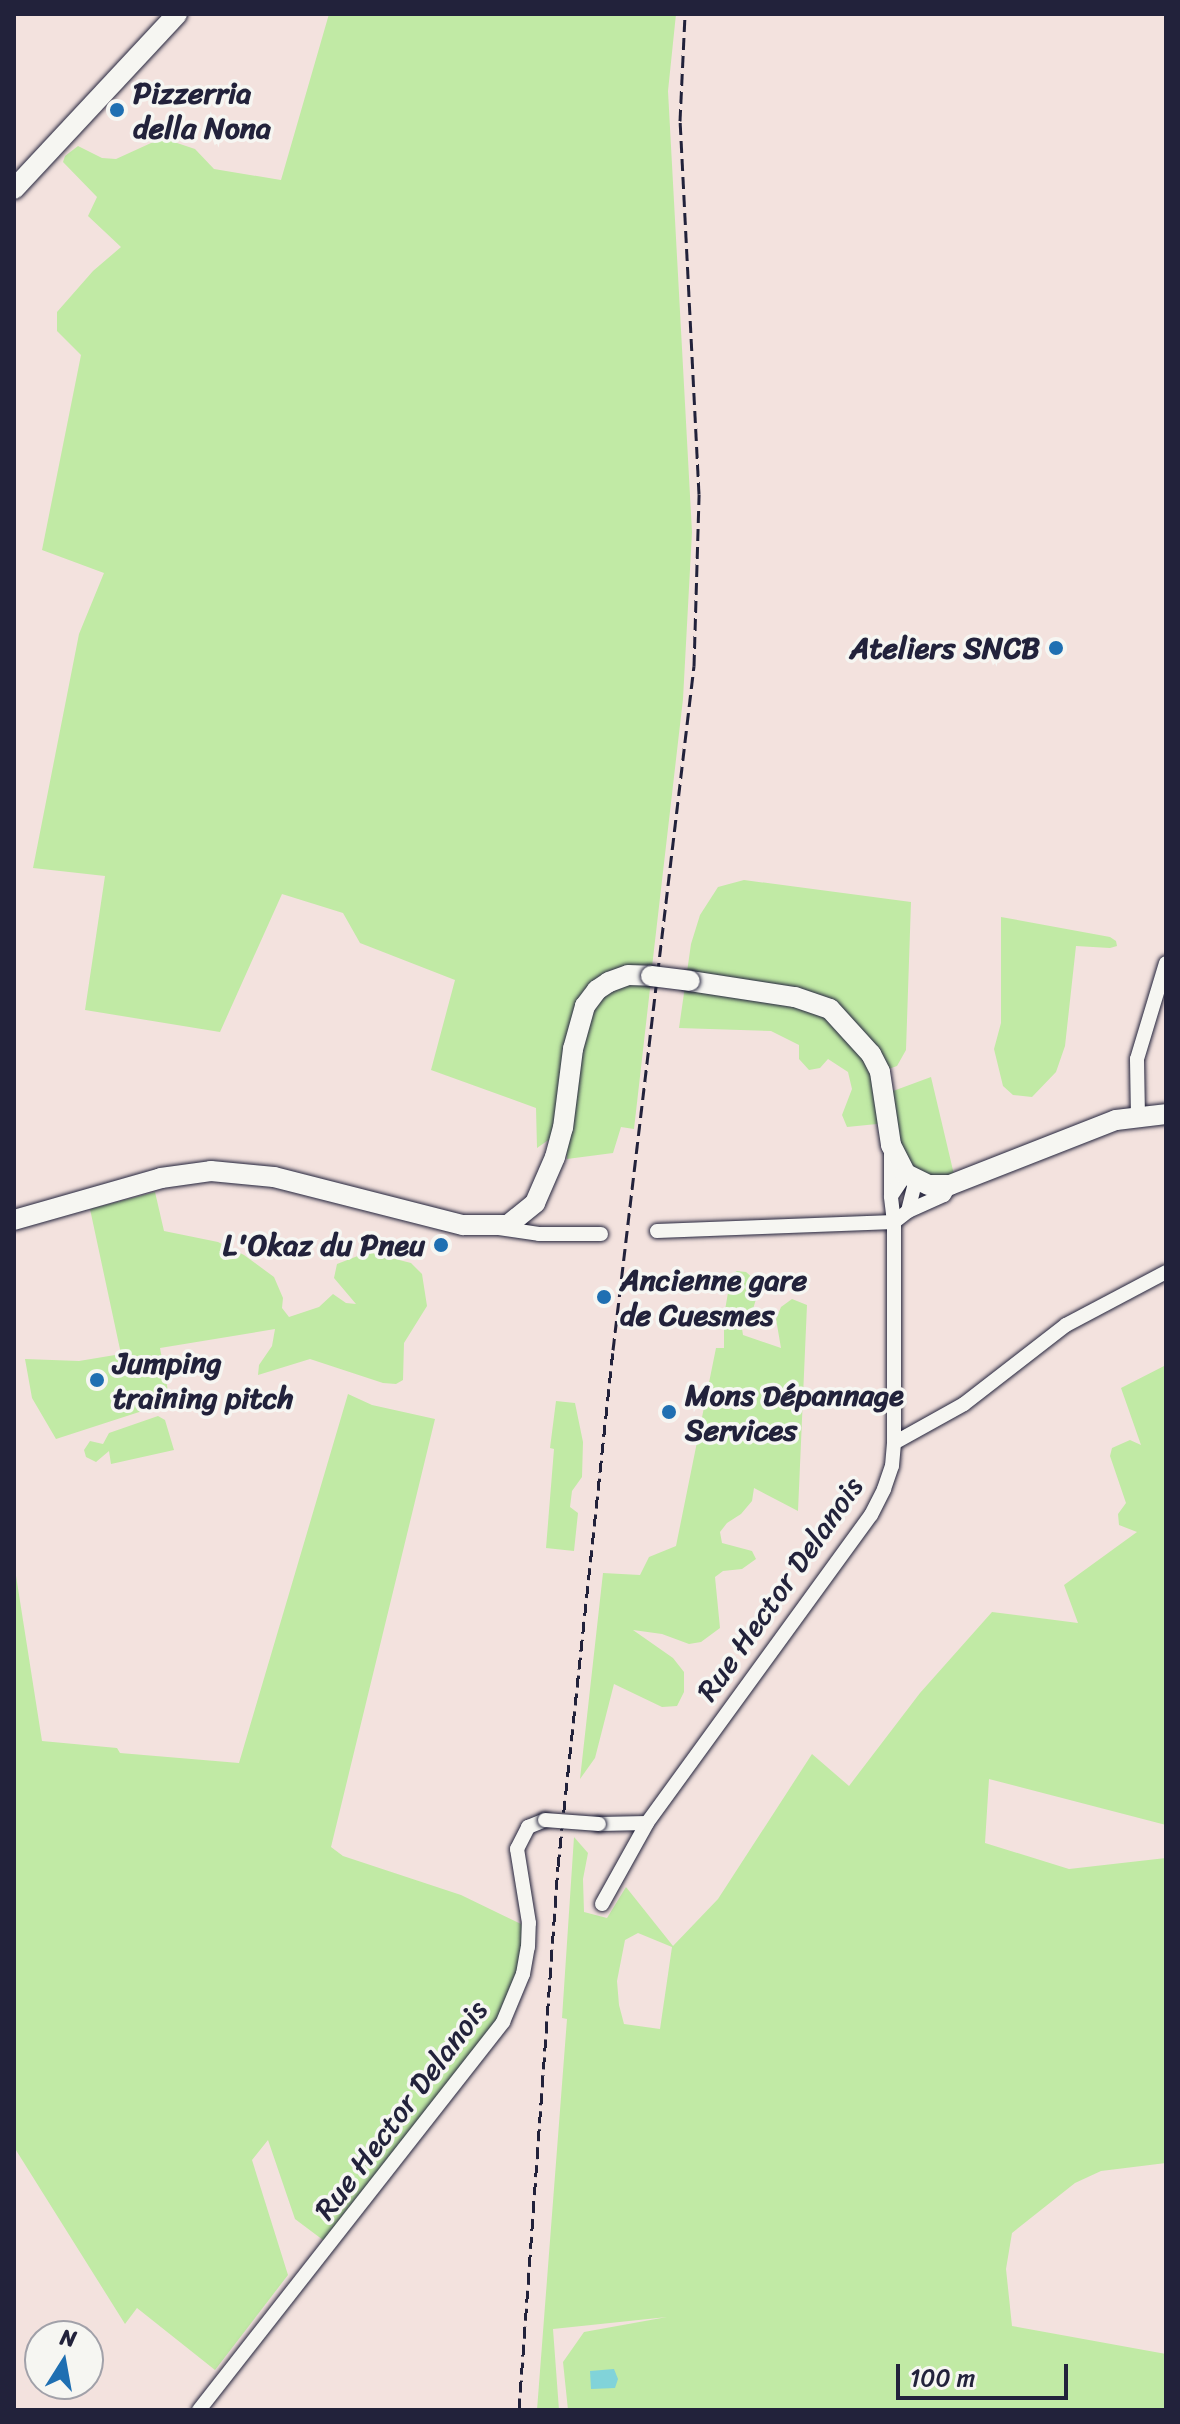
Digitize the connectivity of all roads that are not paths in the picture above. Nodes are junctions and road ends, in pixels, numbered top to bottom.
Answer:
1 (177, 14) edge
2 (14, 189) edge
3 (1166, 963) edge
4 (1166, 1114) edge
5 (1138, 1117) junction
6 (891, 1145) junction
7 (911, 1177) junction
8 (950, 1185) junction
9 (891, 1196) junction
10 (908, 1211) junction
11 (14, 1220) edge
12 (894, 1222) junction
13 (495, 1227) junction
14 (657, 1231) dead end
15 (601, 1234) dead end
16 (1166, 1272) edge
17 (894, 1443) junction
18 (647, 1823) junction
19 (602, 1904) dead end
20 (199, 2410) edge

1 - 2 main road
3 - 5 street
4 - 5 main road
5 - 8 main road
6 - 7 main road
6 - 9 street, Rue Hector Delanois
6 - 13 main road, bridge
7 - 8 main road
7 - 9 street
7 - 10 street
8 - 10 street
9 - 12 street, Rue Hector Delanois
10 - 12 street
11 - 13 main road
12 - 14 street
12 - 17 street, Rue Hector Delanois
13 - 15 street
16 - 17 street
17 - 18 street, Rue Hector Delanois
18 - 19 street, Rue Hector Delanois
18 - 20 street, Rue Hector Delanois, bridge

